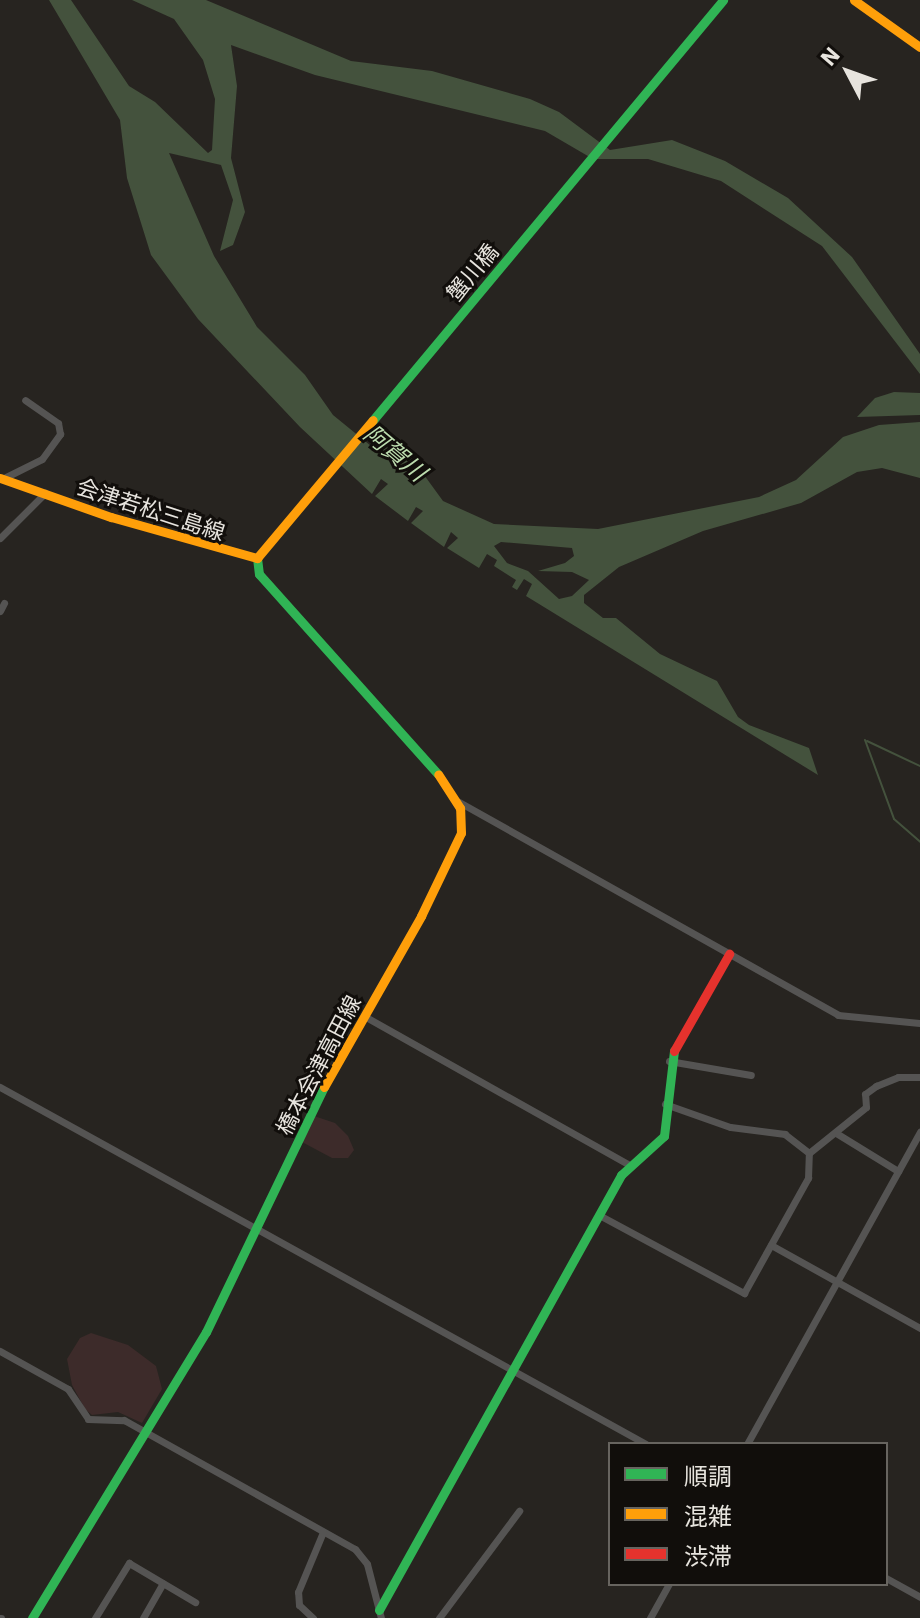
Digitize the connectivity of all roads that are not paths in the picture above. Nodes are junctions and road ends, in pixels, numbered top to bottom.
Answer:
1 (723, 0) edge
2 (854, 0) edge
3 (920, 47) edge
4 (25, 400) dead end
5 (3, 478) edge
6 (46, 491) junction
7 (0, 538) edge
8 (257, 558) junction
9 (457, 801) junction
10 (729, 954) junction
11 (364, 1016) junction
12 (920, 1023) edge
13 (669, 1061) junction
14 (751, 1075) dead end
15 (920, 1077) edge
16 (0, 1087) edge
17 (665, 1104) junction
18 (920, 1132) edge
19 (836, 1133) junction
20 (809, 1153) junction
21 (629, 1165) junction
22 (898, 1171) junction
23 (599, 1215) junction
24 (257, 1228) junction
25 (771, 1245) junction
26 (837, 1282) junction
27 (920, 1328) edge
28 (0, 1351) edge
29 (513, 1369) junction
30 (145, 1433) junction
31 (642, 1442) edge
32 (748, 1442) edge
33 (519, 1511) dead end
34 (323, 1532) junction
35 (888, 1579) edge
36 (163, 1583) junction
37 (668, 1586) edge
38 (920, 1597) edge
39 (195, 1602) dead end
40 (380, 1614) edge
41 (32, 1618) edge
42 (95, 1618) edge
43 (143, 1618) edge
44 (313, 1618) edge
45 (439, 1618) edge
46 (650, 1618) edge

1 - 8 main road, 蟹川橋
2 - 3 main road
4 - 5 street
5 - 6 main road, 会津若松三島線
6 - 7 street
6 - 8 main road, 会津若松三島線
8 - 9 main road
9 - 10 street
9 - 11 main road, 橋本会津高田線
10 - 12 street
10 - 13 main road
11 - 21 street
11 - 24 main road, 橋本会津高田線
13 - 14 street
13 - 17 main road
15 - 19 street
16 - 24 street
17 - 20 street
17 - 21 main road
18 - 22 street
19 - 20 street
19 - 22 street
20 - 25 street
21 - 23 main road
22 - 26 street
23 - 25 street
23 - 29 main road
24 - 29 street
24 - 30 main road, 橋本会津高田線
25 - 26 street
26 - 27 street
26 - 32 street
28 - 30 street
29 - 31 street
29 - 40 main road
30 - 34 street
30 - 41 main road, 橋本会津高田線
33 - 45 street
34 - 40 street
34 - 44 street
35 - 38 street
36 - 39 street
36 - 42 street
36 - 43 street
37 - 46 street

